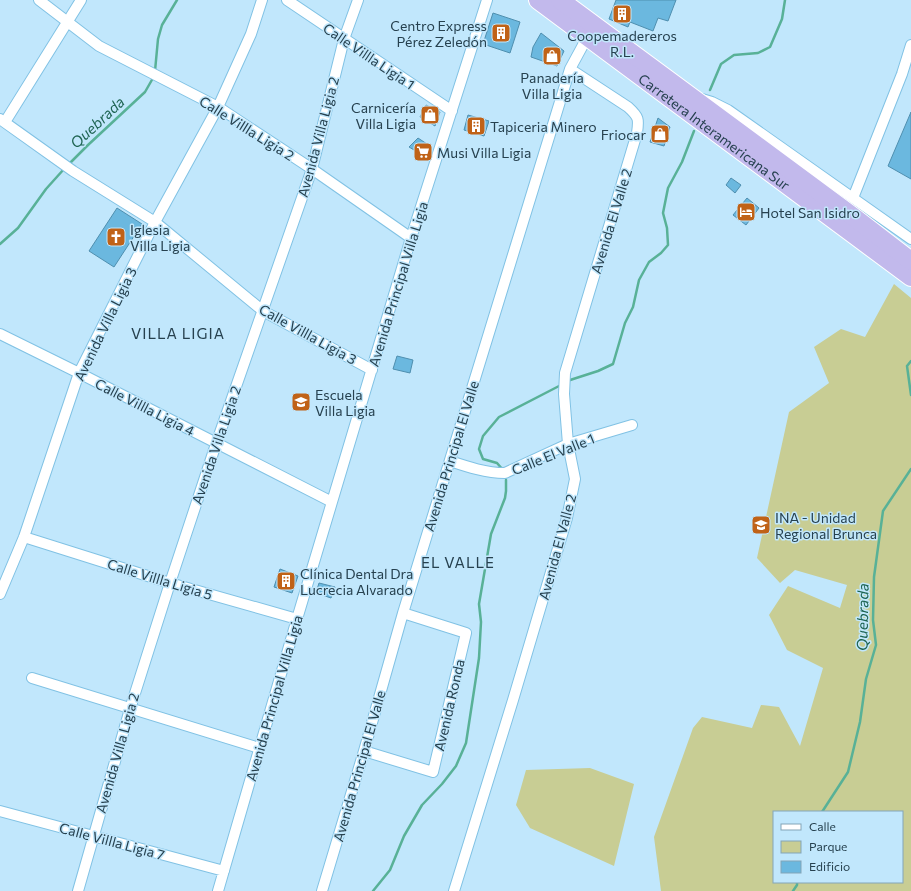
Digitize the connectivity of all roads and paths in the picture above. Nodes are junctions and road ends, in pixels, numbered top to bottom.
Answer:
1 (39, 0) edge
2 (82, 0) edge
3 (262, 0) edge
4 (287, 0) edge
5 (358, 0) edge
6 (487, 0) edge
7 (538, 0) edge
8 (560, 0) edge
9 (67, 22) junction
10 (590, 31) junction
11 (344, 39) junction
12 (911, 45) edge
13 (570, 68) junction
14 (692, 97) junction
15 (218, 108) junction
16 (452, 111) junction
17 (3, 121) edge
18 (312, 168) junction
19 (854, 198) junction
20 (155, 222) junction
21 (411, 238) junction
22 (911, 239) edge
23 (910, 257) edge
24 (911, 278) edge
25 (263, 311) junction
26 (0, 334) edge
27 (372, 370) junction
28 (79, 373) junction
29 (632, 425) dead end
30 (216, 444) junction
31 (568, 444) junction
32 (450, 461) junction
33 (332, 502) junction
34 (24, 537) junction
35 (170, 583) junction
36 (0, 594) edge
37 (403, 613) junction
38 (297, 619) junction
39 (32, 678) dead end
40 (130, 709) junction
41 (259, 748) junction
42 (364, 751) junction
43 (0, 811) edge
44 (93, 836) junction
45 (224, 871) junction
46 (78, 891) edge
47 (218, 891) edge
48 (322, 891) edge
49 (454, 891) edge

1 - 9 street, Calle Villla Ligia 2
2 - 9 street
3 - 15 street, Avenida Villa Ligia 3
4 - 11 street, Calle Villla Ligia 1
5 - 11 street, Avenida Villa Ligia 2
6 - 16 street, Avenida Principal Villa Ligia
7 - 10 highway, Carretera Interamericana Sur
8 - 10 highway, Carretera Interamericana Sur
9 - 15 street, Calle Villla Ligia 2
9 - 17 street
10 - 13 street, Avenida Principal El Valle
10 - 14 highway, Carretera Interamericana Sur
10 - 24 highway, Carretera Interamericana Sur
11 - 16 street, Calle Villla Ligia 1
11 - 18 street, Avenida Villa Ligia 2
12 - 19 street
13 - 31 street, Avenida El Valle 2
13 - 32 street, Avenida Principal El Valle
14 - 19 street
14 - 23 highway, Carretera Interamericana Sur
15 - 18 street, Calle Villla Ligia 2
15 - 20 street, Avenida Villa Ligia 3
16 - 21 street, Avenida Principal Villa Ligia
17 - 20 street, Calle Villla Ligia 3
18 - 21 street, Calle Villla Ligia 2
18 - 25 street, Avenida Villa Ligia 2
19 - 22 street
20 - 25 street, Calle Villla Ligia 3
20 - 28 street, Avenida Villa Ligia 3
21 - 27 street, Avenida Principal Villa Ligia
25 - 27 street, Calle Villla Ligia 3
25 - 30 street, Avenida Villa Ligia 2
26 - 28 street, Calle Villla Ligia 4
27 - 33 street, Avenida Principal Villa Ligia
28 - 30 street, Calle Villla Ligia 4
28 - 34 street, Avenida Villa Ligia 3
29 - 31 street, Calle El Valle 1
30 - 33 street, Calle Villla Ligia 4
30 - 35 street, Avenida Villa Ligia 2
31 - 32 street, Calle El Valle 1
31 - 49 street, Avenida El Valle 2
32 - 37 street, Avenida Principal El Valle
33 - 38 street, Avenida Principal Villa Ligia
34 - 35 street, Calle Villla Ligia 5
34 - 36 street, Avenida Villa Ligia 3
35 - 38 street, Calle Villla Ligia 5
35 - 40 street, Avenida Villa Ligia 2
37 - 42 street, Avenida Principal El Valle
37 - 42 street, Avenida Ronda
38 - 41 street, Avenida Principal Villa Ligia
39 - 40 street
40 - 41 street
40 - 44 street, Avenida Villa Ligia 2
41 - 45 street, Avenida Principal Villa Ligia
42 - 48 street, Avenida Principal El Valle
43 - 44 street, Calle Villla Ligia 7
44 - 45 street, Calle Villla Ligia 7
44 - 46 street, Avenida Villa Ligia 2
45 - 47 street, Avenida Principal Villa Ligia

